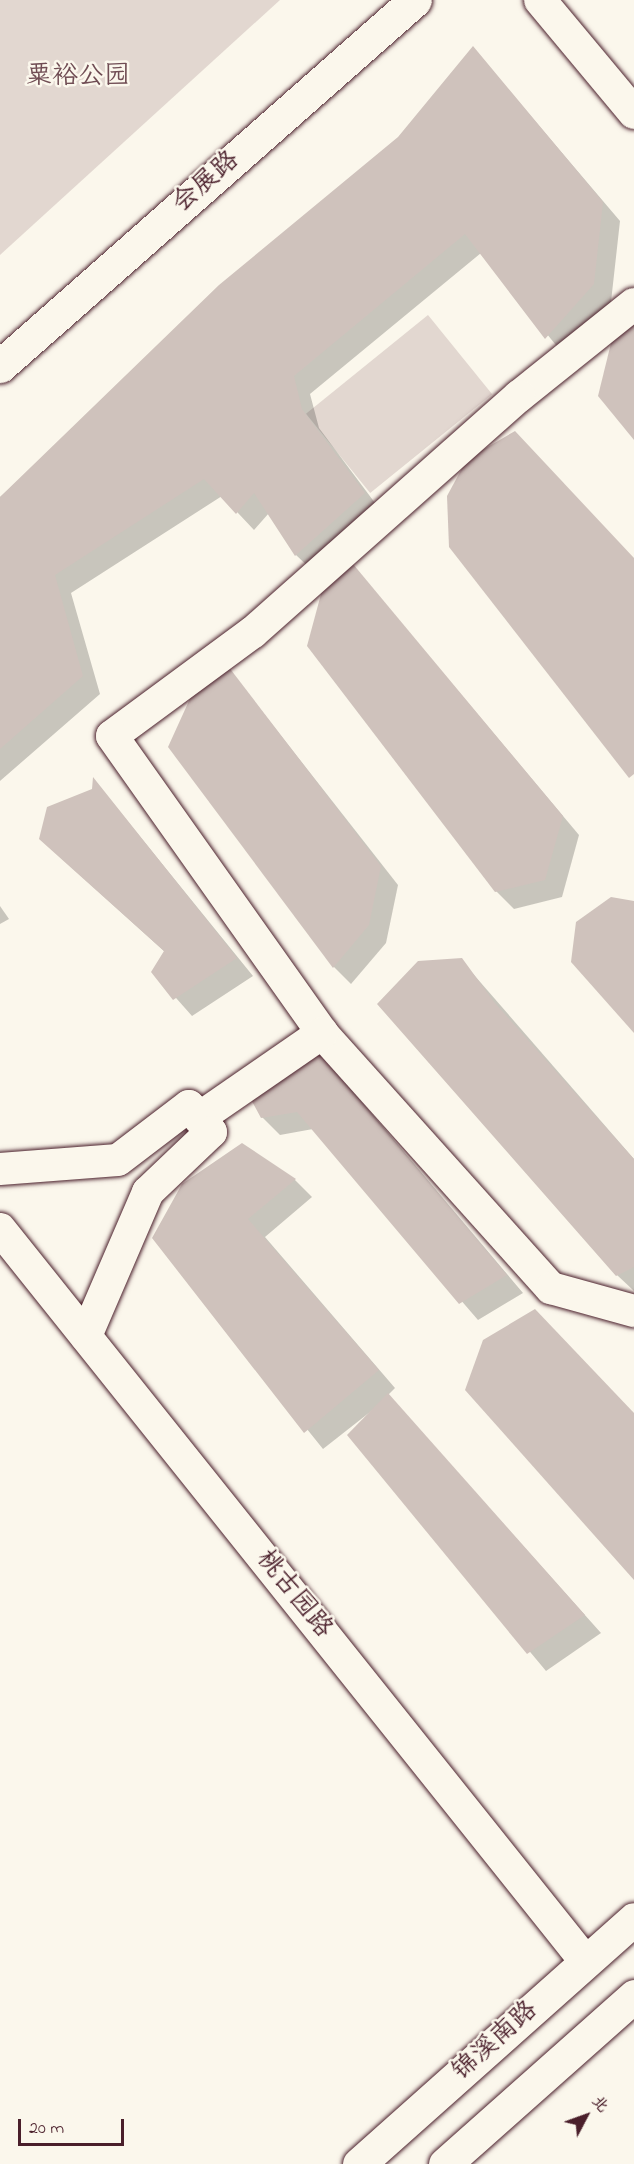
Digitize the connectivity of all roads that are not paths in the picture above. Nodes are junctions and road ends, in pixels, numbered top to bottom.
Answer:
1 (415, 0) edge
2 (540, 0) edge
3 (634, 113) edge
4 (634, 304) edge
5 (0, 366) edge
6 (322, 1033) junction
7 (199, 1119) junction
8 (0, 1169) edge
9 (0, 1229) edge
10 (634, 1311) edge
11 (86, 1336) junction
12 (634, 1919) edge
13 (586, 1962) junction
14 (630, 2008) edge
15 (359, 2164) edge
16 (445, 2164) edge

1 - 5 main road, 会展路
2 - 3 street
4 - 6 street
6 - 7 street
6 - 10 street
7 - 8 street
7 - 11 street
9 - 11 street, 桃古园路
11 - 13 street, 桃古园路
12 - 13 main road, 锦溪南路
13 - 15 main road, 锦溪南路
14 - 16 main road

